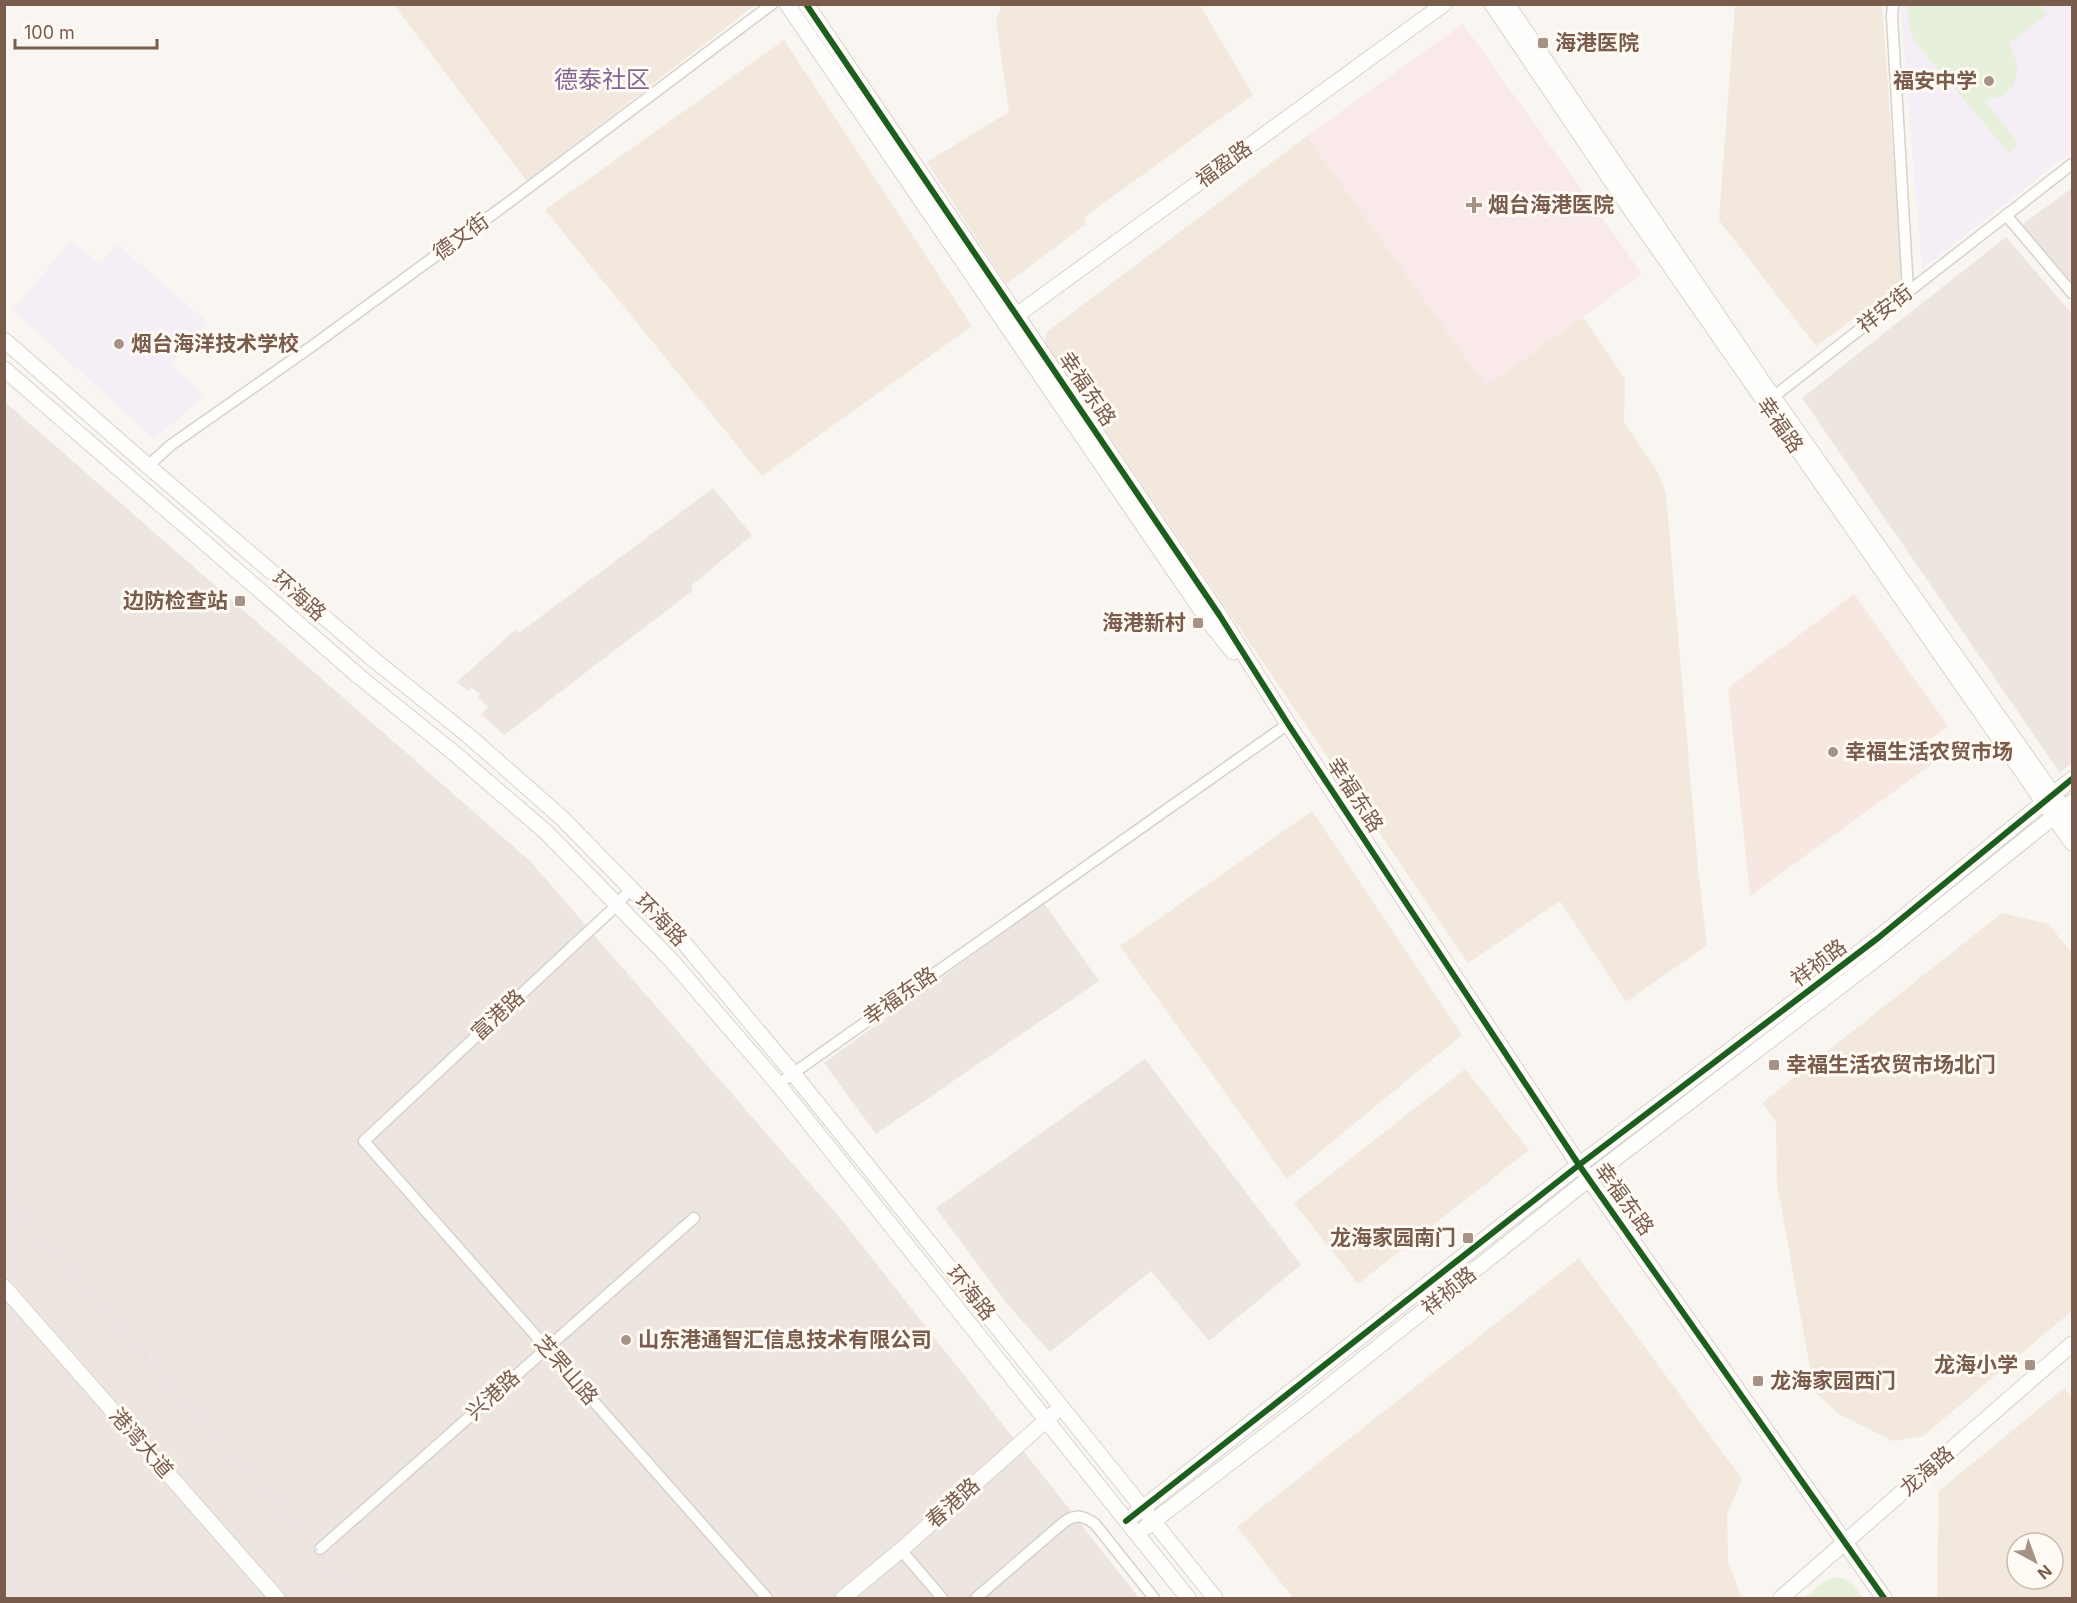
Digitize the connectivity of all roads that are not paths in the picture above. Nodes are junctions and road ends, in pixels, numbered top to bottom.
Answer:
1 (772, 4) edge
2 (787, 4) edge
3 (806, 4) edge
4 (1444, 4) edge
5 (1492, 4) edge
6 (1507, 4) edge
7 (1893, 4) edge
8 (2073, 164) edge
9 (2006, 215) junction
10 (1908, 290) junction
11 (2073, 294) edge
12 (1011, 319) junction
13 (4, 340) edge
14 (4, 369) edge
15 (1769, 400) junction
16 (148, 466) junction
17 (1288, 724) junction
18 (2073, 779) edge
19 (2050, 799) junction
20 (2066, 812) edge
21 (2073, 843) edge
22 (631, 888) junction
23 (617, 905) junction
24 (792, 1072) junction
25 (778, 1084) junction
26 (364, 1141) joint
27 (1579, 1165) junction
28 (1590, 1178) junction
29 (694, 1218) dead end
30 (4, 1287) edge
31 (2073, 1344) edge
32 (546, 1348) junction
33 (1062, 1406) junction
34 (1046, 1419) junction
35 (1142, 1508) junction
36 (1126, 1521) junction
37 (1153, 1522) junction
38 (1137, 1535) junction
39 (1845, 1542) junction
40 (320, 1550) dead end
41 (901, 1550) junction
42 (277, 1599) edge
43 (767, 1599) edge
44 (843, 1599) edge
45 (942, 1599) edge
46 (976, 1599) edge
47 (1154, 1599) edge
48 (1188, 1599) edge
49 (1215, 1599) edge
50 (1781, 1599) edge
51 (1884, 1599) edge

1 - 16 street, 德文街
2 - 12 street, 幸福东路
3 - 12 street, 幸福东路
4 - 12 street, 福盈路
5 - 15 street, 幸福路
6 - 15 street, 幸福路
7 - 10 street
8 - 9 street, 祥安街
9 - 10 street, 祥安街
9 - 11 street
10 - 15 street, 祥安街
12 - 17 street, 幸福东路
13 - 16 street, 环海路
14 - 23 street, 环海路
15 - 19 street, 幸福路
16 - 22 street, 环海路
17 - 24 street, 幸福东路
17 - 27 street, 幸福东路
18 - 19 street, 祥祯路
19 - 20 street, 幸福路
19 - 27 street, 祥祯路
20 - 21 street, 幸福路
20 - 28 street, 祥祯路
22 - 23 street, 富港路
22 - 24 street, 环海路
23 - 25 street, 环海路
23 - 26 street, 富港路
24 - 25 street, 幸福东路
24 - 33 street, 环海路
25 - 34 street, 环海路
26 - 32 street, 芝罘山路
27 - 28 street, 幸福东路
27 - 35 street, 祥祯路
28 - 37 street, 祥祯路
28 - 39 street, 幸福东路
29 - 32 street, 兴港路
30 - 42 street, 港湾大道
31 - 39 street, 龙海路
32 - 40 street, 兴港路
32 - 43 street, 芝罘山路
33 - 34 street, 春港路
33 - 35 street, 环海路
34 - 36 street, 环海路
34 - 41 street, 春港路
35 - 36 street, 祥祯路
35 - 37 street, 环海路
36 - 38 street, 环海路
37 - 38 street, 祥祯路
37 - 49 street, 环海路
38 - 48 street, 环海路
39 - 50 street, 龙海路
39 - 51 street, 幸福东路
41 - 44 street, 春港路
41 - 45 street
46 - 47 street

